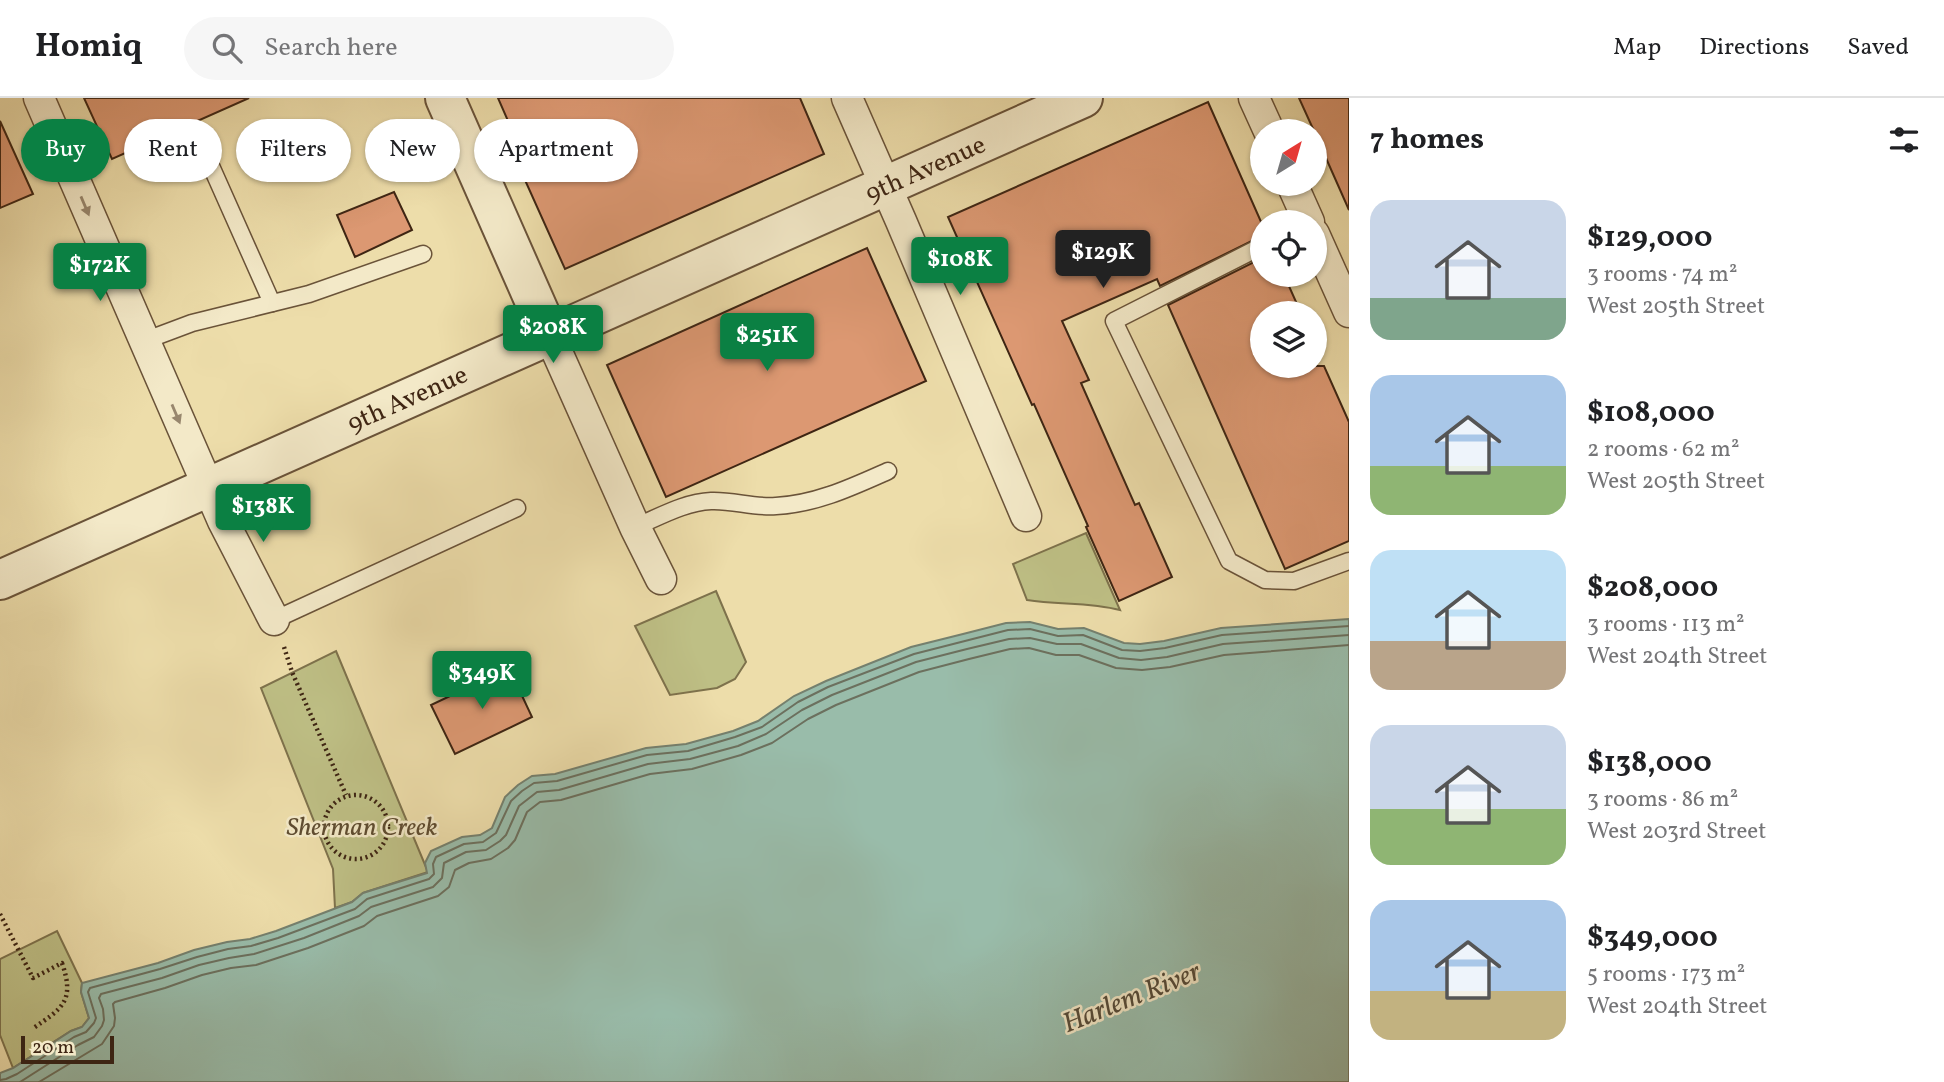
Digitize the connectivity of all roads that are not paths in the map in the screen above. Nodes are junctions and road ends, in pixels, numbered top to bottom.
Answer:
1 (38, 98) edge
2 (445, 98) edge
3 (847, 98) edge
4 (1083, 98) edge
5 (1254, 98) edge
6 (1264, 119) edge
7 (218, 182) edge
8 (886, 186) junction
9 (1250, 252) edge
10 (423, 254) dead end
11 (1327, 263) edge
12 (272, 303) junction
13 (1349, 312) edge
14 (550, 334) junction
15 (144, 341) junction
16 (888, 471) dead end
17 (208, 488) junction
18 (517, 508) dead end
19 (1026, 516) dead end
20 (635, 527) junction
21 (1349, 561) edge
22 (661, 579) dead end
23 (0, 580) edge
24 (274, 620) joint

1 -> 15 street
2 - 14 street
3 - 8 street
4 - 8 street, 9th Avenue
5 - 6 street
7 - 12 lane
8 - 14 street, 9th Avenue
8 - 19 street
9 - 21 lane
10 - 12 lane
11 - 13 street
12 - 15 lane
14 - 17 street, 9th Avenue
14 - 20 street
15 -> 17 street
16 - 20 lane
17 - 23 street, 9th Avenue
17 - 24 street
18 - 24 lane
20 - 22 street

